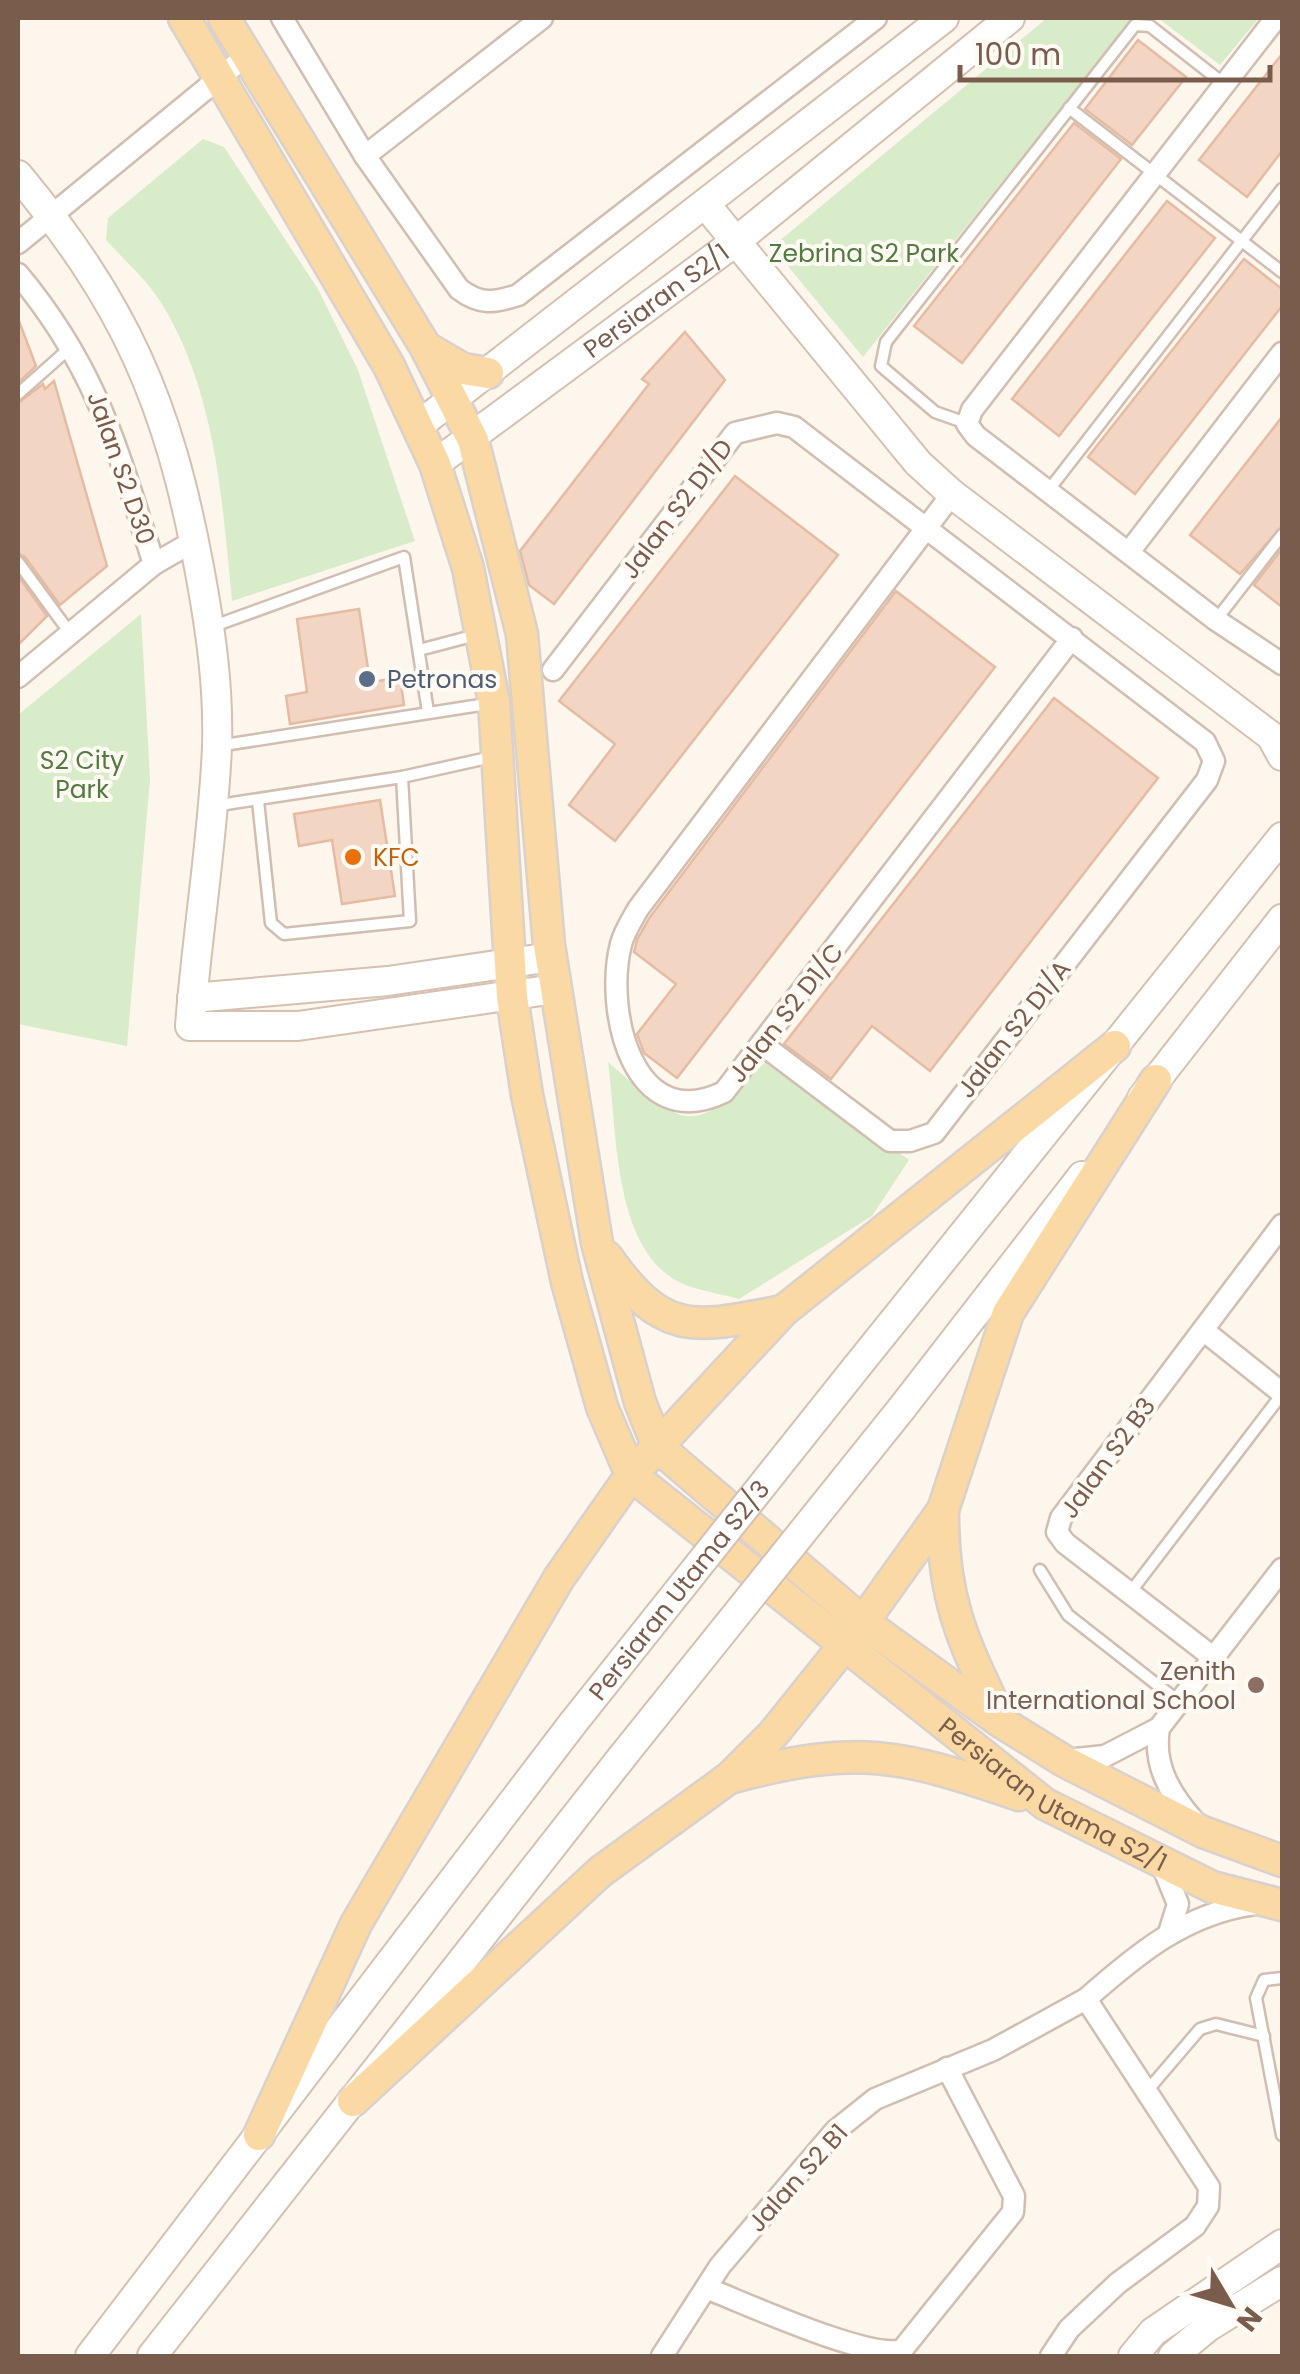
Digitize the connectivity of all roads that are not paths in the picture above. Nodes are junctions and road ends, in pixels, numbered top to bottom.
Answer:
1 (184, 18) edge
2 (224, 18) edge
3 (282, 18) edge
4 (542, 18) edge
5 (876, 18) edge
6 (944, 18) edge
7 (1010, 18) edge
8 (1276, 18) edge
9 (246, 56) junction
10 (220, 78) junction
11 (1224, 84) junction
12 (1069, 108) junction
13 (365, 156) junction
14 (18, 174) edge
15 (1154, 174) junction
16 (1282, 189) edge
17 (706, 205) junction
18 (51, 213) junction
19 (1242, 241) junction
20 (736, 242) junction
21 (18, 243) edge
22 (1282, 272) edge
23 (18, 274) edge
24 (72, 346) junction
25 (424, 346) junction
26 (1282, 354) edge
27 (488, 373) junction
28 (18, 394) edge
29 (454, 400) junction
30 (967, 424) junction
31 (419, 425) junction
32 (474, 440) junction
33 (435, 464) junction
34 (1048, 491) junction
35 (952, 494) junction
36 (926, 528) junction
37 (1282, 535) edge
38 (194, 541) junction
39 (1129, 552) junction
40 (18, 562) edge
41 (154, 564) junction
42 (1216, 620) junction
43 (210, 627) junction
44 (482, 633) junction
45 (71, 634) junction
46 (1072, 638) junction
47 (419, 650) junction
48 (1282, 664) edge
49 (554, 670) dead end
50 (18, 677) edge
51 (494, 702) junction
52 (428, 712) junction
53 (1279, 744) edge
54 (217, 746) junction
55 (497, 756) junction
56 (1214, 761) joint
57 (402, 777) junction
58 (258, 801) junction
59 (212, 806) junction
60 (1282, 837) edge
61 (1282, 918) edge
62 (551, 957) junction
63 (510, 963) junction
64 (555, 990) junction
65 (512, 997) junction
66 (191, 1012) junction
67 (763, 1045) junction
68 (1115, 1046) junction
69 (1156, 1080) junction
70 (1282, 1225) edge
71 (597, 1243) junction
72 (782, 1311) junction
73 (1203, 1330) junction
74 (1282, 1393) edge
75 (658, 1447) junction
76 (631, 1475) junction
77 (943, 1510) junction
78 (1040, 1570) dead end
79 (1282, 1570) edge
80 (1129, 1594) junction
81 (853, 1634) junction
82 (1214, 1658) junction
83 (1179, 1702) junction
84 (1001, 1722) junction
85 (1159, 1728) junction
86 (1064, 1761) junction
87 (729, 1778) junction
88 (1045, 1804) junction
89 (1202, 1832) junction
90 (1282, 1861) edge
91 (1162, 1865) junction
92 (1275, 1904) edge
93 (1169, 1932) junction
94 (1282, 1978) edge
95 (1086, 2000) junction
96 (1264, 2036) junction
97 (947, 2068) junction
98 (1147, 2091) junction
99 (353, 2101) junction
100 (258, 2135) junction
101 (1282, 2136) edge
102 (1271, 2250) edge
103 (1280, 2286) edge
104 (706, 2288) junction
105 (90, 2356) edge
106 (152, 2356) edge
107 (662, 2356) edge
108 (1051, 2356) edge
109 (1133, 2356) edge
110 (1173, 2356) edge

1 - 10 main road
2 - 9 main road
3 - 13 street
4 - 13 street
5 - 13 street
6 - 17 street, Persiaran S2/1
7 - 20 street, Persiaran S2/1
8 - 11 street
9 - 10 street
9 - 25 main road
10 - 18 street
10 - 31 main road
11 - 12 lane
11 - 15 street
12 - 15 lane
12 - 30 lane
14 - 18 street
15 - 19 lane
15 - 30 street
16 - 19 lane
17 - 20 street
17 - 27 street, Persiaran S2/1
18 - 21 street
18 - 38 street
19 - 22 lane
19 - 34 lane
20 - 32 street, Persiaran S2/1
20 - 35 street
23 - 24 street, Jalan S2 D30
24 - 28 lane
24 - 41 street, Jalan S2 D30
25 - 27 main road
25 - 29 main road
26 - 39 street
27 - 29 street, Persiaran S2/1
29 - 31 street, Persiaran S2/1
29 - 32 main road
30 - 34 street
31 - 33 main road
32 - 33 street, Persiaran S2/1
32 - 62 main road
33 - 44 main road
34 - 39 street
35 - 36 street, Jalan S2 D1/C
35 - 53 street
36 - 46 street, Jalan S2 D1/D
36 - 49 street, Jalan S2 D1/D
36 - 67 street, Jalan S2 D1/C
37 - 42 lane
38 - 41 street, Jalan S2 D30
38 - 43 street
39 - 42 street
40 - 45 lane
41 - 45 street, Jalan S2 D30
42 - 48 street
43 - 47 lane
43 - 54 street
44 - 47 lane
44 - 51 main road
45 - 50 street, Jalan S2 D30
46 - 56 street, Jalan S2 D1/D
46 - 67 street, Jalan S2 D1/C
47 - 52 lane
51 - 52 lane
51 - 55 main road
52 - 54 lane
54 - 59 street
55 - 57 lane
55 - 63 main road
56 - 67 street, Jalan S2 D1/A
57 - 58 lane
57 - 58 lane
58 - 59 lane
59 - 66 street
60 - 68 street, Persiaran Utama S2/3
61 - 69 street
62 - 63 street
62 - 64 main road
63 - 65 main road
63 - 66 street
64 - 65 street
64 - 71 main road
65 - 66 street
65 - 76 main road
68 - 72 main road
68 - 100 street, Persiaran Utama S2/3, bridge
69 - 77 main road
69 - 99 street, bridge
70 - 73 street, Jalan S2 B3
71 - 72 main road
71 - 75 main road
72 - 75 main road
73 - 74 street
73 - 80 street, Jalan S2 B3
74 - 80 lane
75 - 76 main road
75 - 81 main road
76 - 81 main road
76 - 100 main road
77 - 81 main road
77 - 84 main road
78 - 83 lane
79 - 82 street
80 - 82 street, Jalan S2 B3
81 - 84 main road, Persiaran Utama S2/1
81 - 87 main road
81 - 88 main road, Persiaran Utama S2/1
82 - 83 street
83 - 85 street
84 - 86 main road, Persiaran Utama S2/1
85 - 86 street
85 - 89 street
86 - 89 main road, Persiaran Utama S2/1
87 - 88 main road
87 - 99 main road
88 - 91 main road, Persiaran Utama S2/1
89 - 90 main road, Persiaran Utama S2/1
91 - 92 main road, Persiaran Utama S2/1
91 - 93 street
92 - 93 street, Jalan S2 B1
93 - 95 street, Jalan S2 B1
94 - 96 lane
95 - 97 street, Jalan S2 B1
95 - 98 street
96 - 98 lane
96 - 101 lane
97 - 104 street, Jalan S2 B1
97 - 104 street
98 - 108 street
99 - 106 street
100 - 105 street, Persiaran Utama S2/3
102 - 103 street
102 - 109 street
103 - 110 street
104 - 107 street, Jalan S2 B1

